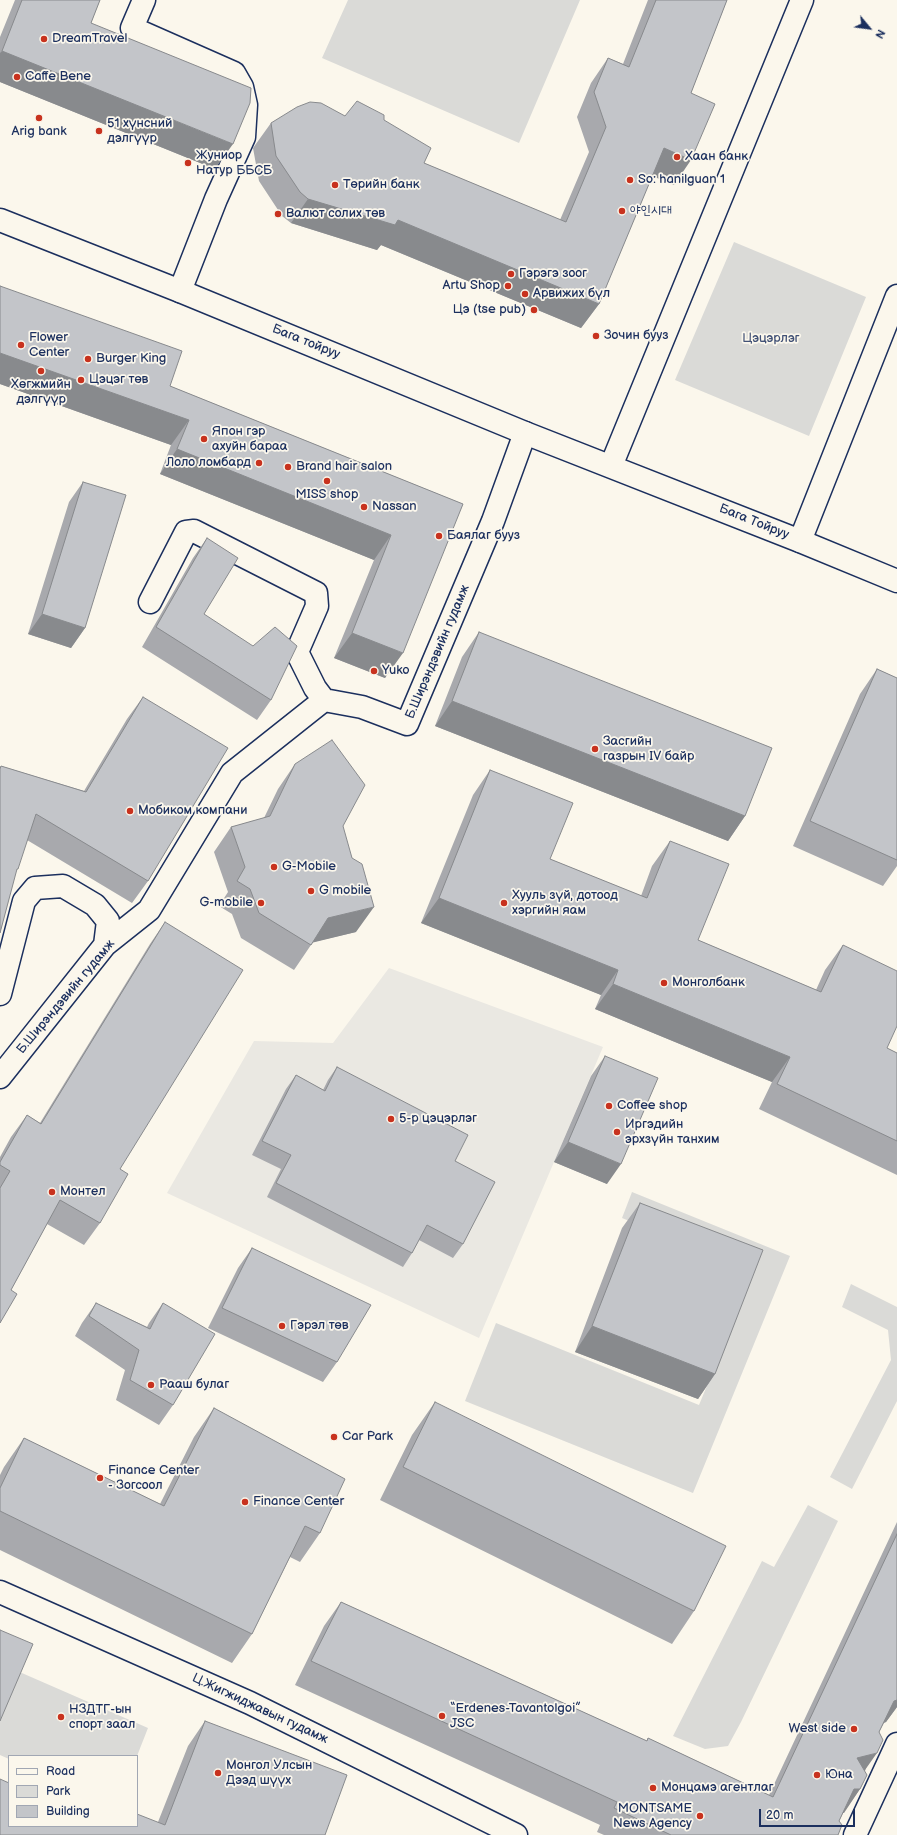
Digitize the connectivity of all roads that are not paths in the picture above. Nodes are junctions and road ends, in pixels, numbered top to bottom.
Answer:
1 (144, 0) edge
2 (802, 0) edge
3 (0, 220) edge
4 (180, 291) junction
5 (897, 296) edge
6 (525, 433) junction
7 (611, 466) junction
8 (800, 541) junction
9 (897, 581) edge
10 (150, 602) dead end
11 (324, 700) junction
12 (105, 945) junction
13 (0, 994) edge
14 (0, 1077) edge
15 (0, 1592) edge
16 (897, 1744) edge
17 (516, 1835) edge
18 (854, 1835) edge

1 - 4 street
2 - 7 street
3 - 4 street, Бага тойруу
4 - 6 street, Бага тойруу
5 - 8 street
6 - 7 street, Бага тойруу
6 - 11 street, Б.Ширэндэвийн гудамж
7 - 8 street, Бага Тойруу
8 - 9 street, Бага Тойруу
10 - 11 street
11 - 12 street, Б.Ширэндэвийн гудамж
12 - 13 street
12 - 14 street, Б.Ширэндэвийн гудамж
15 - 17 street, Ц.Жигжиджавын гудамж
16 - 18 street

